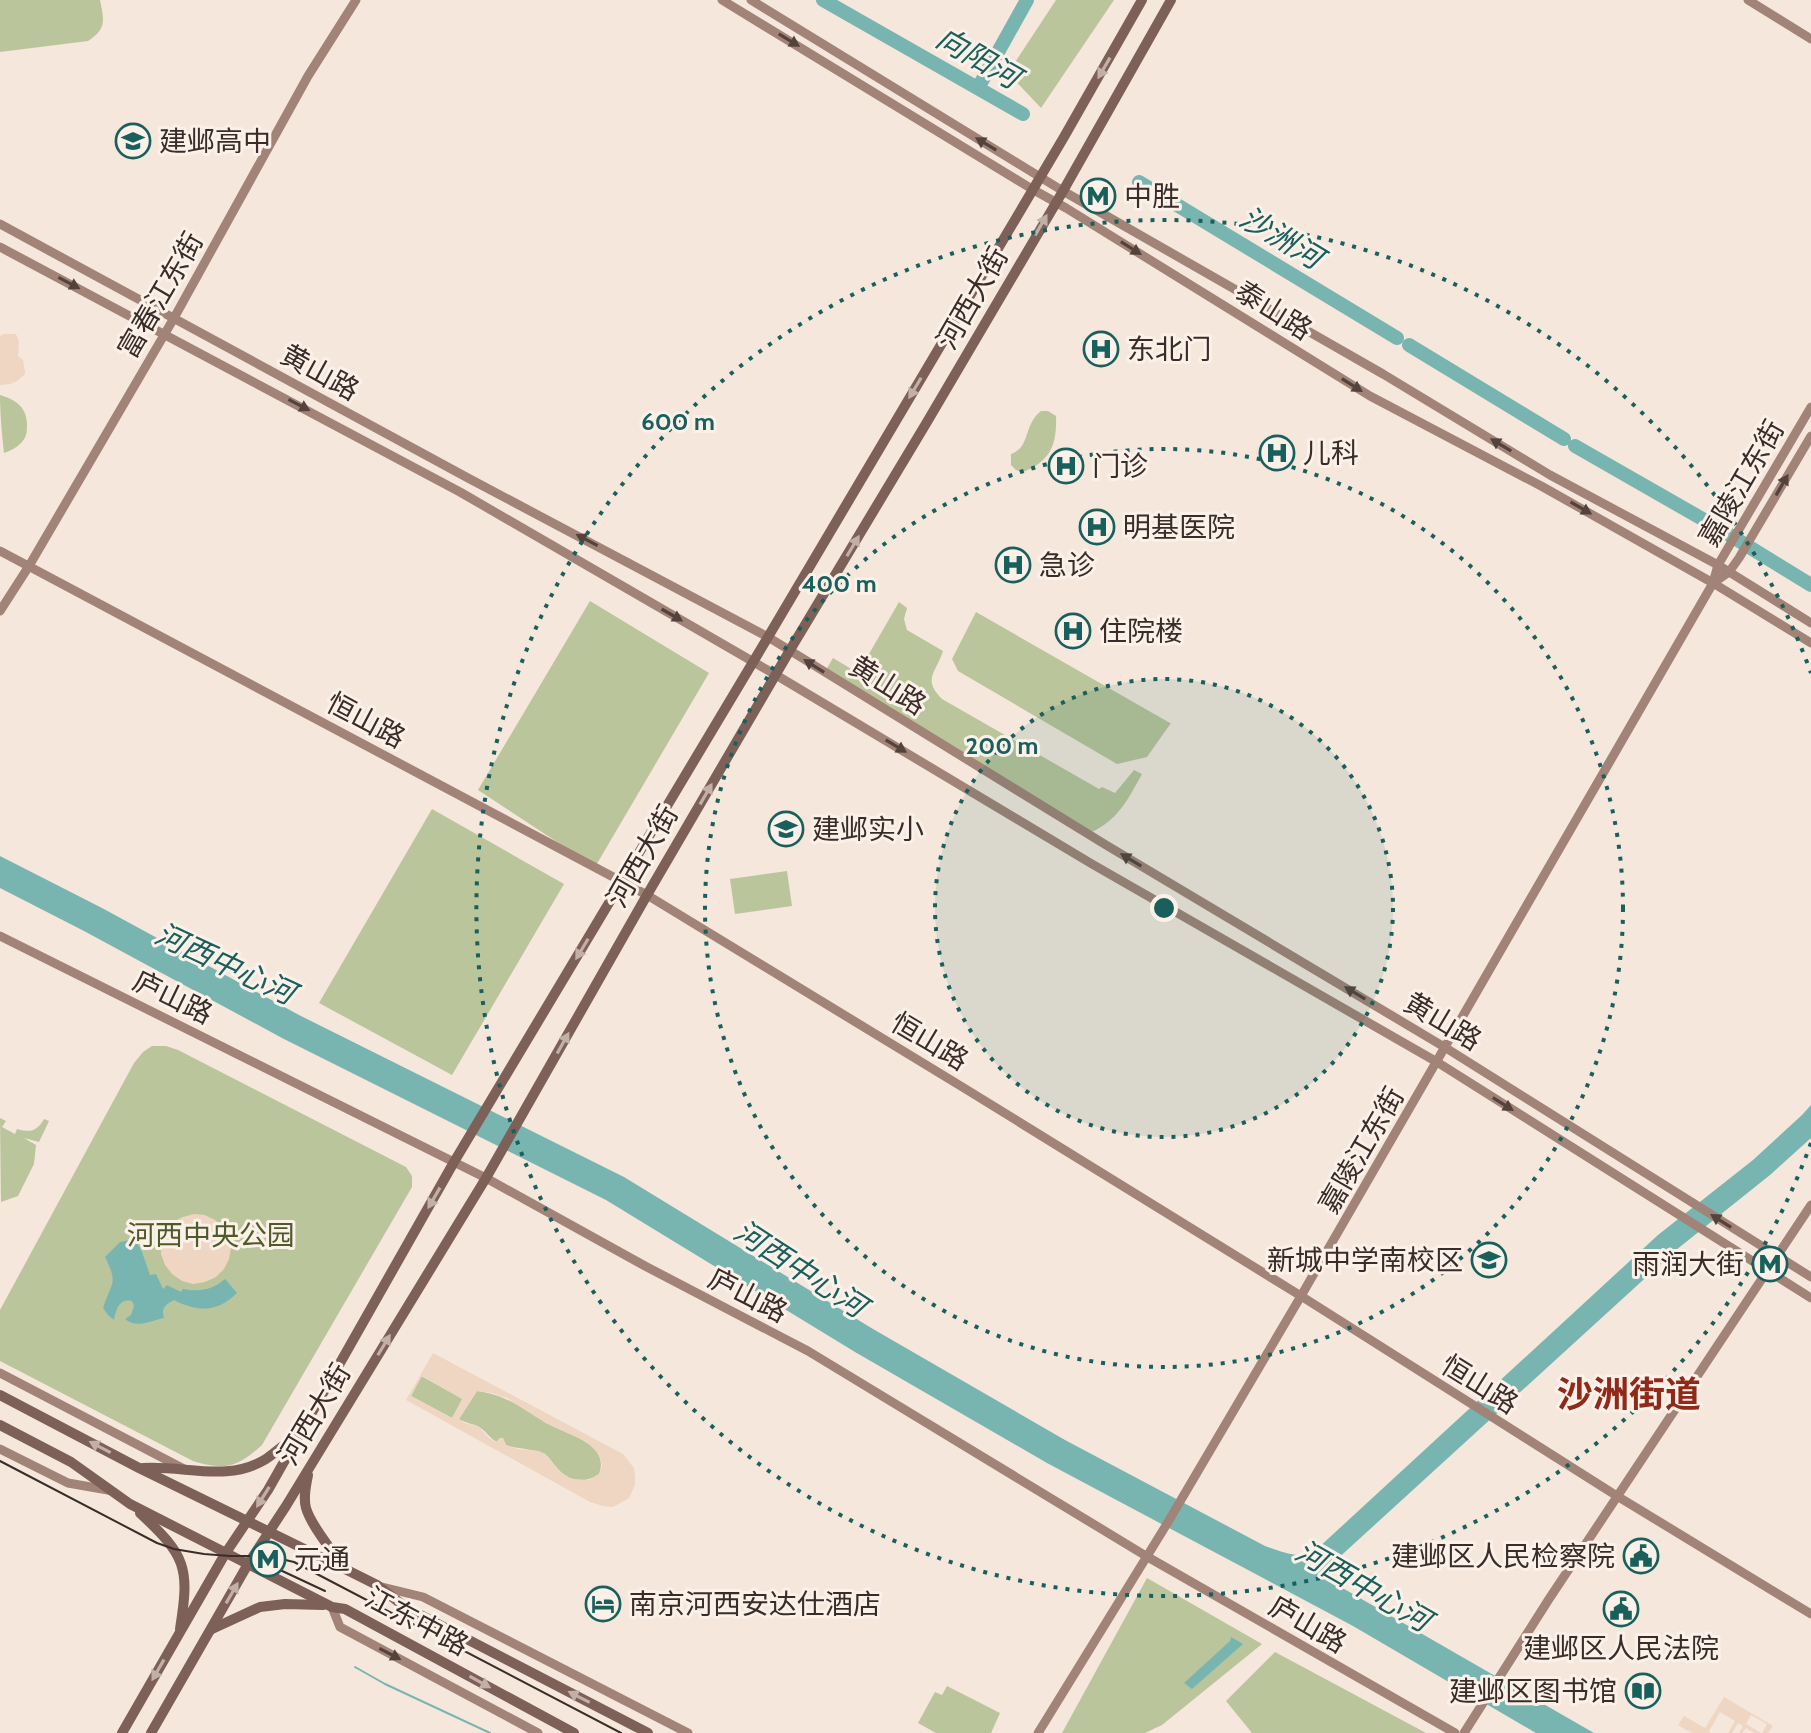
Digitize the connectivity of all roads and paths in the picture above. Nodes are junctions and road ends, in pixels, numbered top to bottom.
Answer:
1 (356, 0) edge
2 (722, 0) edge
3 (751, 0) edge
4 (1142, 0) edge
5 (1171, 0) edge
6 (1748, 0) edge
7 (1811, 39) edge
8 (1039, 177) junction
9 (1032, 189) junction
10 (1063, 191) junction
11 (1055, 201) junction
12 (0, 224) edge
13 (0, 247) edge
14 (174, 318) junction
15 (165, 333) junction
16 (1811, 407) edge
17 (1811, 436) edge
18 (0, 551) edge
19 (1718, 565) junction
20 (29, 566) junction
21 (1729, 572) junction
22 (1713, 583) junction
23 (0, 611) edge
24 (1811, 623) edge
25 (768, 637) junction
26 (1811, 643) edge
27 (790, 650) junction
28 (753, 662) junction
29 (776, 675) junction
30 (622, 882) junction
31 (647, 895) junction
32 (0, 936) edge
33 (1446, 1048) junction
34 (1437, 1062) junction
35 (454, 1162) junction
36 (486, 1178) junction
37 (1811, 1205) edge
38 (1776, 1256) junction
39 (1767, 1271) junction
40 (1811, 1277) edge
41 (1301, 1296) junction
42 (1811, 1298) edge
43 (0, 1373) edge
44 (0, 1395) edge
45 (0, 1425) edge
46 (301, 1432) junction
47 (0, 1449) edge
48 (139, 1468) junction
49 (309, 1468) junction
50 (184, 1469) junction
51 (108, 1490) junction
52 (1617, 1496) junction
53 (130, 1504) junction
54 (247, 1522) junction
55 (270, 1531) junction
56 (225, 1554) junction
57 (1146, 1556) junction
58 (248, 1564) junction
59 (345, 1569) junction
60 (377, 1585) junction
61 (330, 1606) junction
62 (1811, 1614) edge
63 (210, 1630) junction
64 (179, 1635) junction
65 (122, 1733) edge
66 (151, 1733) edge
67 (538, 1733) edge
68 (574, 1733) edge
69 (648, 1733) edge
70 (688, 1733) edge
71 (1038, 1733) edge
72 (1455, 1733) edge
73 (1464, 1733) edge

1 - 14 main road, 富春江东街
2 -> 9 main road, 泰山路
8 -> 3 main road, 泰山路
4 -> 8 main road, 河西大街
5 - 10 main road, 河西大街
6 - 7 main road
8 - 9 main road, 河西大街
8 - 10 main road, 泰山路
9 - 11 main road, 泰山路
9 -> 25 main road, 河西大街
10 - 11 main road, 河西大街
19 -> 10 main road, 泰山路
11 -> 22 main road, 泰山路
27 -> 11 main road, 河西大街
12 - 14 main road, 黄山路
13 -> 15 main road, 黄山路
14 - 15 main road, 富春江东街
25 -> 14 main road, 黄山路
15 - 20 main road, 富春江东街
15 -> 28 main road, 黄山路
16 - 19 main road, 嘉陵江东街
21 -> 17 main road, 嘉陵江东街
18 - 20 main road, 恒山路
19 - 21 main road, 泰山路
19 - 22 main road, 嘉陵江东街
20 - 23 main road, 富春江东街
20 - 30 main road, 恒山路
21 - 22 main road, 嘉陵江东街
21 - 24 main road, 泰山路
22 - 26 main road, 泰山路
22 - 33 main road, 嘉陵江东街
25 - 27 main road, 黄山路
25 - 28 main road, 河西大街
27 - 29 main road, 河西大街
33 -> 27 main road, 黄山路
28 - 29 main road, 黄山路
28 - 30 main road, 河西大街
31 -> 29 main road, 河西大街
29 -> 34 main road, 黄山路
30 - 31 main road, 恒山路
30 -> 35 main road, 河西大街
36 -> 31 main road, 河西大街
31 - 41 main road, 恒山路
32 - 35 main road, 庐山路
33 - 34 main road, 嘉陵江东街
38 -> 33 main road, 黄山路
34 -> 39 main road, 黄山路
34 - 41 main road, 嘉陵江东街
35 - 36 main road, 庐山路
35 -> 46 main road, 河西大街
49 -> 36 main road, 河西大街
36 - 57 main road, 庐山路
37 - 38 main road
38 - 39 main road
38 - 40 main road, 黄山路
39 - 42 main road, 黄山路
39 - 52 main road
41 - 52 main road, 恒山路
41 - 57 main road, 嘉陵江东街
43 - 50 main road
48 -> 44 main road, 江东中路
45 - 51 main road, 江东中路
46 - 50 main road
46 -> 54 main road, 河西大街
47 - 51 main road, 江东中路
48 - 50 main road
48 - 54 main road, 江东中路
49 - 55 main road, 河西大街
49 - 59 main road
51 - 53 main road, 江东中路
52 - 62 main road, 恒山路
52 - 73 main road
53 - 56 main road, 江东中路
53 - 64 main road
54 - 55 main road, 江东中路
54 - 56 main road, 河西大街
55 - 58 main road, 河西大街
55 - 59 main road, 江东中路
56 - 58 main road, 江东中路
56 - 64 main road, 河西大街
57 - 71 main road, 嘉陵江东街
57 - 72 main road, 庐山路
58 - 61 main road, 江东中路
63 -> 58 main road, 河西大街
59 - 60 main road, 江东中路
69 -> 60 main road, 江东中路
60 - 70 main road, 江东中路
61 - 63 main road
61 -> 67 main road
61 -> 68 main road, 江东中路
63 - 66 main road, 河西大街
64 -> 65 main road, 河西大街

